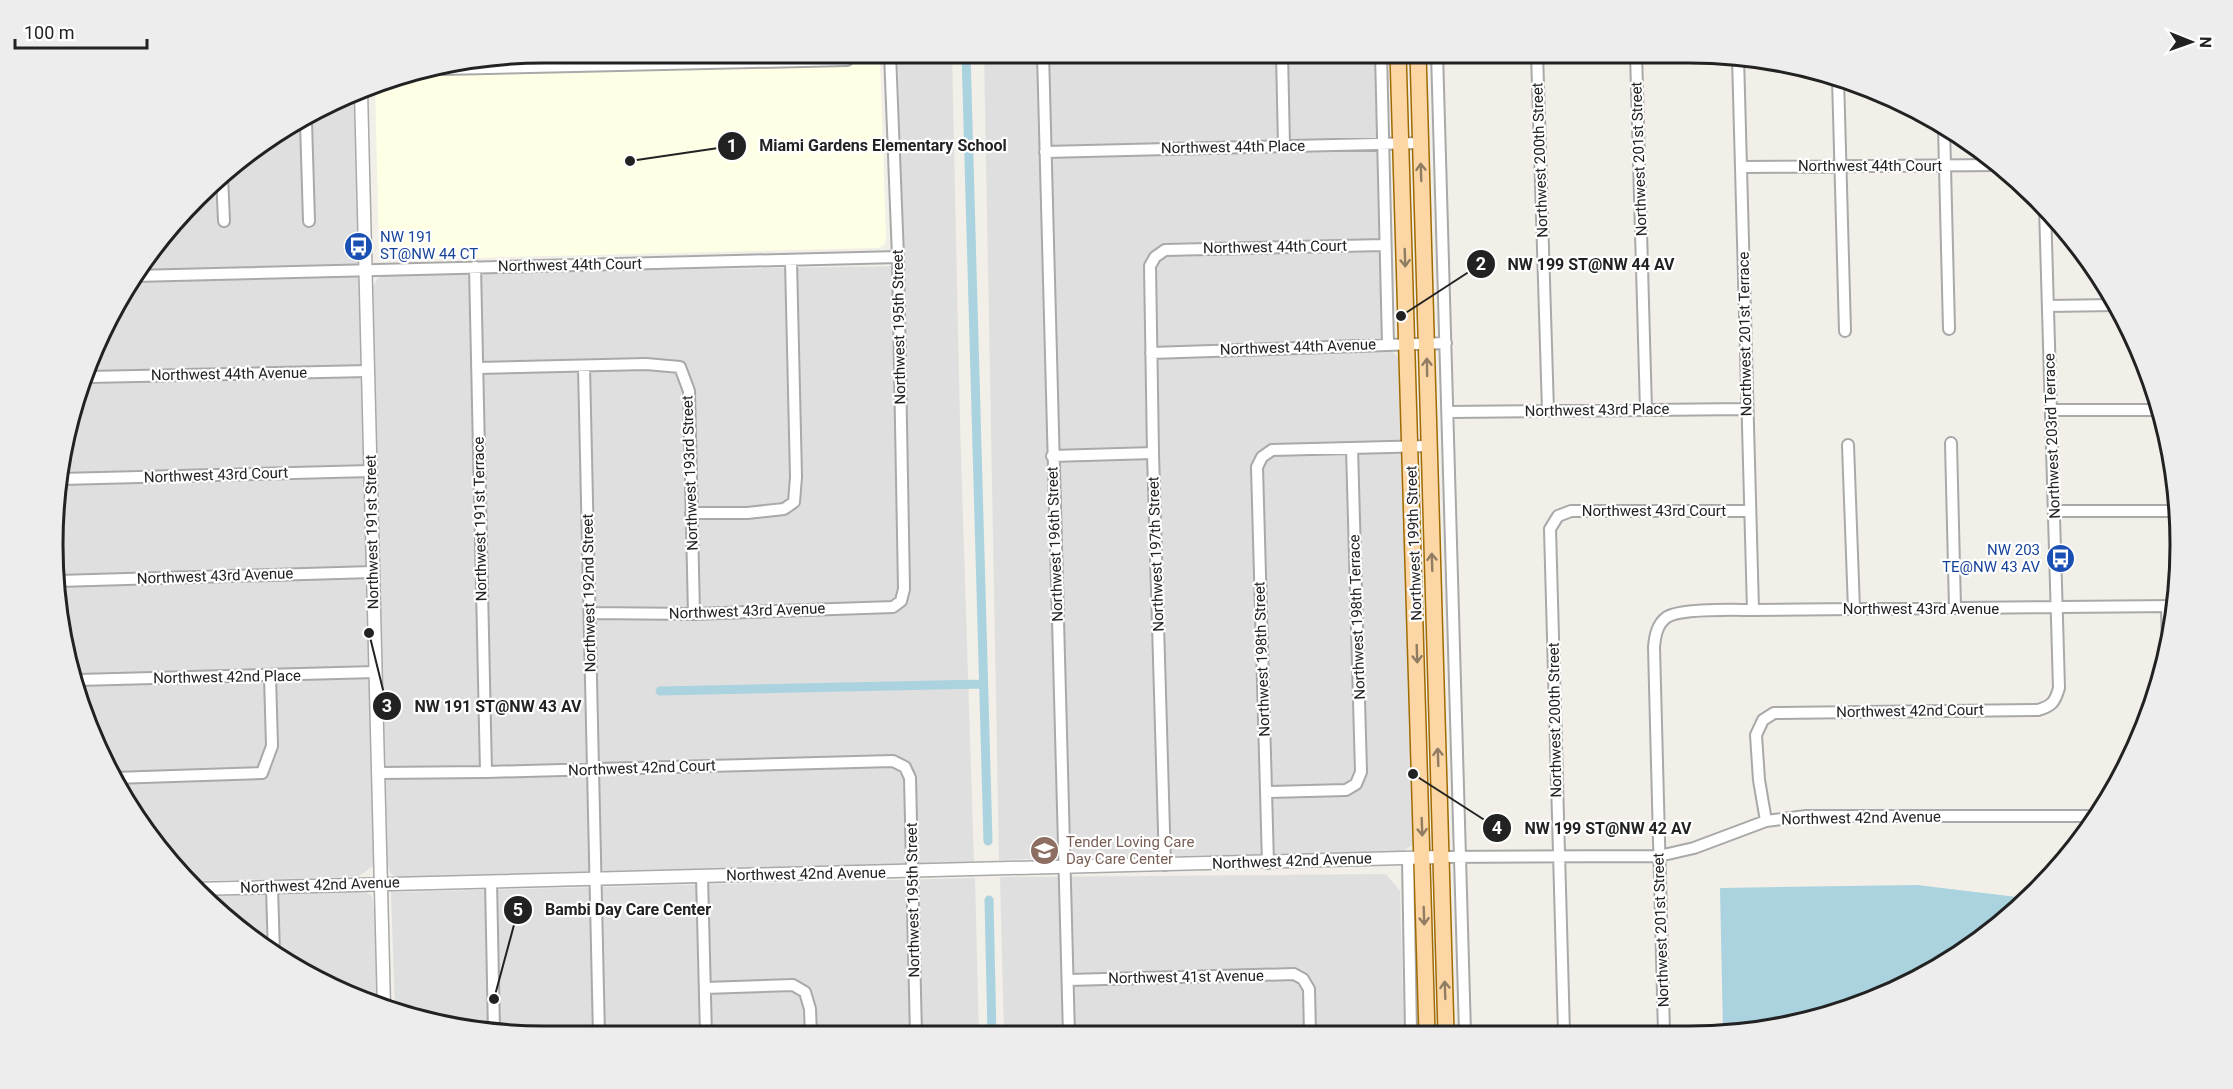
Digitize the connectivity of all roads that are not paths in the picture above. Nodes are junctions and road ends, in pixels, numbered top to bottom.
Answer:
1 (691, 63) edge
2 (890, 63) edge
3 (1043, 63) edge
4 (1282, 63) edge
5 (1381, 63) edge
6 (1398, 63) edge
7 (1418, 63) edge
8 (1437, 63) edge
9 (1537, 63) edge
10 (1636, 63) edge
11 (535, 66) joint
12 (1738, 66) edge
13 (476, 68) edge
14 (1838, 87) edge
15 (361, 100) edge
16 (306, 127) edge
17 (1944, 137) edge
18 (1420, 143) junction
19 (1384, 144) junction
20 (1402, 144) junction
21 (1284, 146) junction
22 (1045, 152) junction
23 (1945, 165) junction
24 (1985, 165) edge
25 (1840, 166) junction
26 (1741, 167) junction
27 (222, 186) edge
28 (224, 221) dead end
29 (309, 221) dead end
30 (2045, 221) edge
31 (1385, 245) junction
32 (1165, 250) joint
33 (898, 257) junction
34 (791, 261) junction
35 (475, 267) junction
36 (366, 270) junction
37 (146, 275) edge
38 (2106, 305) edge
39 (2048, 306) junction
40 (1949, 329) dead end
41 (1845, 331) dead end
42 (1426, 343) junction
43 (1446, 343) junction
44 (1388, 344) junction
45 (1408, 344) junction
46 (1151, 353) junction
47 (584, 366) junction
48 (477, 368) junction
49 (368, 370) junction
50 (94, 377) edge
51 (1747, 408) junction
52 (1646, 410) junction
53 (2051, 410) junction
54 (2151, 410) edge
55 (1548, 411) junction
56 (1448, 412) junction
57 (1951, 443) dead end
58 (1848, 445) dead end
59 (1429, 446) junction
60 (1411, 447) junction
61 (1352, 448) junction
62 (1153, 453) junction
63 (1052, 456) junction
64 (371, 471) junction
65 (68, 479) edge
66 (1750, 511) junction
67 (2054, 511) junction
68 (2169, 511) edge
69 (691, 513) junction
70 (1558, 516) joint
71 (373, 572) junction
72 (64, 580) edge
73 (901, 601) joint
74 (2166, 606) edge
75 (1955, 608) junction
76 (2057, 608) junction
77 (1854, 609) junction
78 (1753, 610) junction
79 (590, 613) junction
80 (694, 614) junction
81 (1668, 616) joint
82 (376, 672) junction
83 (270, 676) junction
84 (83, 680) edge
85 (2056, 700) joint
86 (905, 767) joint
87 (592, 769) junction
88 (486, 772) junction
89 (379, 773) junction
90 (124, 778) edge
91 (1266, 792) junction
92 (2086, 816) edge
93 (1767, 821) junction
94 (1659, 856) junction
95 (1441, 857) junction
96 (1460, 857) junction
97 (1415, 858) junction
98 (1558, 858) junction
99 (1268, 863) junction
100 (1165, 865) junction
101 (1064, 866) junction
102 (912, 872) junction
103 (702, 876) junction
104 (596, 879) junction
105 (491, 881) junction
106 (381, 884) junction
107 (272, 887) junction
108 (208, 889) edge
109 (274, 943) edge
110 (1068, 980) junction
111 (705, 987) junction
112 (384, 998) edge
113 (494, 1023) edge
114 (599, 1026) edge
115 (706, 1026) edge
116 (811, 1026) edge
117 (916, 1026) edge
118 (1069, 1026) edge
119 (1310, 1026) edge
120 (1411, 1026) edge
121 (1427, 1026) edge
122 (1446, 1026) edge
123 (1465, 1026) edge
124 (1564, 1026) edge
125 (1664, 1026) edge

1 - 11 street
2 - 33 street, Northwest 195th Street
3 - 22 street, Northwest 196th Street
4 - 21 street
5 - 19 street
6 - 20 main road, Northwest 199th Street
7 - 18 main road, Northwest 199th Street
8 - 43 street
9 - 55 street, Northwest 200th Street
10 - 52 street, Northwest 201st Street
11 - 13 street
12 - 26 street, Northwest 201st Terrace
14 - 25 street
15 - 36 street, Northwest 191st Street
16 - 29 street
17 - 23 street
18 - 20 street, Northwest 44th Place
42 -> 18 main road, Northwest 199th Street
19 - 20 street, Northwest 44th Place
19 - 21 street, Northwest 44th Place
19 - 31 street
20 -> 45 main road, Northwest 199th Street
21 - 22 street, Northwest 44th Place
22 - 63 street, Northwest 196th Street
23 - 24 street, Northwest 44th Court
23 - 25 street, Northwest 44th Court
23 - 40 street
25 - 26 street, Northwest 44th Court
25 - 41 street
26 - 51 street, Northwest 201st Terrace
27 - 28 street
30 - 39 street, Northwest 203rd Terrace
31 - 32 street, Northwest 44th Court
31 - 44 street
32 - 46 street, Northwest 197th Street
33 - 34 street, Northwest 44th Court
33 - 73 street, Northwest 195th Street
34 - 35 street, Northwest 44th Court
34 - 69 street
35 - 36 street, Northwest 44th Court
35 - 48 street, Northwest 191st Terrace
36 - 37 street, Northwest 44th Court
36 - 49 street, Northwest 191st Street
38 - 39 street
39 - 53 street, Northwest 203rd Terrace
42 - 43 street, Northwest 44th Avenue
42 - 45 street, Northwest 44th Avenue
59 -> 42 main road, Northwest 199th Street
43 - 56 street
44 - 45 street, Northwest 44th Avenue
44 - 46 street, Northwest 44th Avenue
45 - 60 main road, Northwest 199th Street
46 - 62 street, Northwest 197th Street
47 - 48 street
47 - 69 street, Northwest 193rd Street
47 - 79 street, Northwest 192nd Street
48 - 88 street, Northwest 191st Terrace
49 - 50 street, Northwest 44th Avenue
49 - 64 street, Northwest 191st Street
51 - 52 street, Northwest 43rd Place
51 - 66 street, Northwest 201st Terrace
52 - 55 street, Northwest 43rd Place
53 - 54 street
53 - 67 street, Northwest 203rd Terrace
55 - 56 street, Northwest 43rd Place
56 - 96 street
57 - 75 street
58 - 77 street
59 - 60 street
95 -> 59 main road, Northwest 199th Street
60 - 61 street
60 -> 97 main road, Northwest 199th Street
61 - 91 street, Northwest 198th Street
61 - 91 street, Northwest 198th Terrace
62 - 63 street
62 - 100 street, Northwest 197th Street
63 - 101 street, Northwest 196th Street
64 - 65 street, Northwest 43rd Court
64 - 71 street, Northwest 191st Street
66 - 70 street, Northwest 43rd Court
66 - 78 street, Northwest 201st Terrace
67 - 68 street
67 - 76 street, Northwest 203rd Terrace
69 - 80 street, Northwest 193rd Street
70 - 98 street, Northwest 200th Street
71 - 72 street, Northwest 43rd Avenue
71 - 82 street, Northwest 191st Street
73 - 80 street, Northwest 43rd Avenue
74 - 76 street, Northwest 43rd Avenue
75 - 76 street, Northwest 43rd Avenue
75 - 77 street, Northwest 43rd Avenue
76 - 85 street, Northwest 203rd Terrace
77 - 78 street, Northwest 43rd Avenue
78 - 81 street, Northwest 43rd Avenue
79 - 80 street, Northwest 43rd Avenue
79 - 87 street, Northwest 192nd Street
81 - 94 street, Northwest 201st Street
82 - 83 street, Northwest 42nd Place
82 - 89 street, Northwest 191st Street
83 - 84 street, Northwest 42nd Place
83 - 90 street
85 - 93 street, Northwest 42nd Court
86 - 87 street, Northwest 42nd Court
86 - 102 street, Northwest 195th Street
87 - 88 street, Northwest 42nd Court
87 - 104 street, Northwest 192nd Street
88 - 89 street, Northwest 42nd Court
89 - 106 street, Northwest 191st Street
91 - 99 street, Northwest 198th Street
92 - 93 street, Northwest 42nd Avenue
93 - 94 street, Northwest 42nd Avenue
94 - 98 street, Northwest 42nd Avenue
94 - 125 street, Northwest 201st Street
95 - 96 street, Northwest 42nd Avenue
95 - 97 street, Northwest 42nd Avenue
122 -> 95 main road, Northwest 199th Street
96 - 98 street, Northwest 42nd Avenue
96 - 123 street
97 - 99 street, Northwest 42nd Avenue
97 - 120 street
97 -> 121 main road, Northwest 199th Street
98 - 124 street, Northwest 200th Street
99 - 100 street, Northwest 42nd Avenue
100 - 101 street, Northwest 42nd Avenue
101 - 102 street, Northwest 42nd Avenue
101 - 110 street, Northwest 196th Street
102 - 103 street, Northwest 42nd Avenue
102 - 117 street, Northwest 195th Street
103 - 104 street, Northwest 42nd Avenue
103 - 111 street
104 - 105 street, Northwest 42nd Avenue
104 - 114 street, Northwest 192nd Street
105 - 106 street, Northwest 42nd Avenue
105 - 113 street
106 - 107 street, Northwest 42nd Avenue
106 - 112 street, Northwest 191st Street
107 - 108 street, Northwest 42nd Avenue
107 - 109 street
110 - 118 street, Northwest 196th Street
110 - 119 street, Northwest 41st Avenue
111 - 115 street
111 - 116 street

